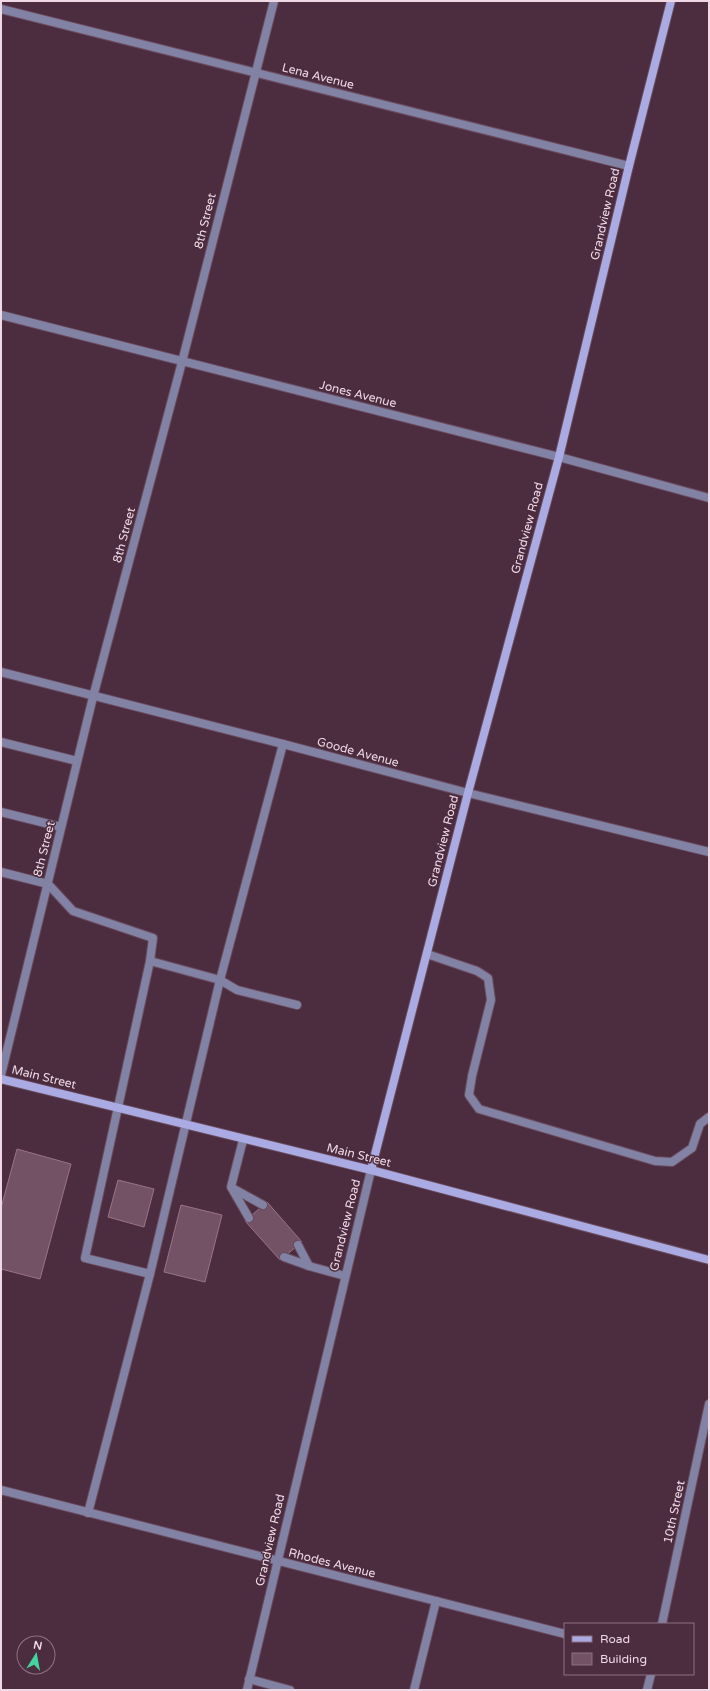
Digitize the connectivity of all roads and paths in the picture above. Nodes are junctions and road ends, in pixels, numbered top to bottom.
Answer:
1 (274, 1) edge
2 (671, 1) edge
3 (1, 9) edge
4 (255, 73) junction
5 (629, 166) junction
6 (1, 315) edge
7 (182, 362) junction
8 (559, 457) junction
9 (709, 498) edge
10 (1, 672) edge
11 (93, 697) junction
12 (1, 742) edge
13 (283, 744) junction
14 (78, 761) junction
15 (468, 793) junction
16 (1, 812) edge
17 (61, 827) junction
18 (709, 852) edge
19 (1, 872) edge
20 (48, 884) junction
21 (427, 954) junction
22 (150, 961) junction
23 (220, 980) junction
24 (297, 1005) dead end
25 (1, 1075) edge
26 (1, 1079) edge
27 (118, 1108) junction
28 (709, 1117) edge
29 (185, 1126) junction
30 (243, 1140) junction
31 (371, 1170) junction
32 (231, 1187) junction
33 (263, 1205) dead end
34 (249, 1218) dead end
35 (298, 1245) dead end
36 (284, 1257) dead end
37 (709, 1260) edge
38 (309, 1266) junction
39 (150, 1274) junction
40 (345, 1276) junction
41 (709, 1404) edge
42 (1, 1490) edge
43 (88, 1513) junction
44 (278, 1561) junction
45 (436, 1601) junction
46 (662, 1623) edge
47 (564, 1634) edge
48 (651, 1675) edge
49 (249, 1679) junction
50 (247, 1690) edge
51 (290, 1690) edge
52 (414, 1690) edge
53 (646, 1690) edge

1 - 4 street, 8th Street
2 - 5 street, Grandview Road
3 - 4 street, Lena Avenue
4 - 5 street, Lena Avenue
4 - 7 street, 8th Street
5 - 8 street, Grandview Road
6 - 7 street, Jones Avenue
7 - 8 street, Jones Avenue
7 - 11 street, 8th Street
8 - 9 street, Jones Avenue
8 - 15 street, Grandview Road
10 - 11 street, Goode Avenue
11 - 13 street, Goode Avenue
11 - 14 street, 8th Street
12 - 14 street
13 - 15 street, Goode Avenue
13 - 23 street
14 - 17 street, 8th Street
15 - 18 street, Goode Avenue
15 - 21 street, Grandview Road
16 - 17 street
17 - 20 street, 8th Street
19 - 20 street
20 - 22 street
20 - 25 street, 8th Street
21 - 28 street
21 - 31 street, Grandview Road
22 - 23 street
22 - 27 street
23 - 24 street
23 - 29 street
26 - 27 street, Main Street
27 - 29 street, Main Street
27 - 39 street
29 - 30 street, Main Street
29 - 39 street
30 - 31 street, Main Street
30 - 32 street
31 - 37 street, Main Street
31 - 40 street, Grandview Road
32 - 33 street
32 - 34 street
35 - 38 street
36 - 38 street
38 - 40 street
39 - 43 street
40 - 44 street, Grandview Road
41 - 46 street, 10th Street
42 - 43 street, Rhodes Avenue
43 - 44 street, Rhodes Avenue
44 - 45 street, Rhodes Avenue
44 - 49 street, Grandview Road
45 - 47 street, Rhodes Avenue
45 - 52 street
48 - 53 street
49 - 50 street, Grandview Road
49 - 51 street

